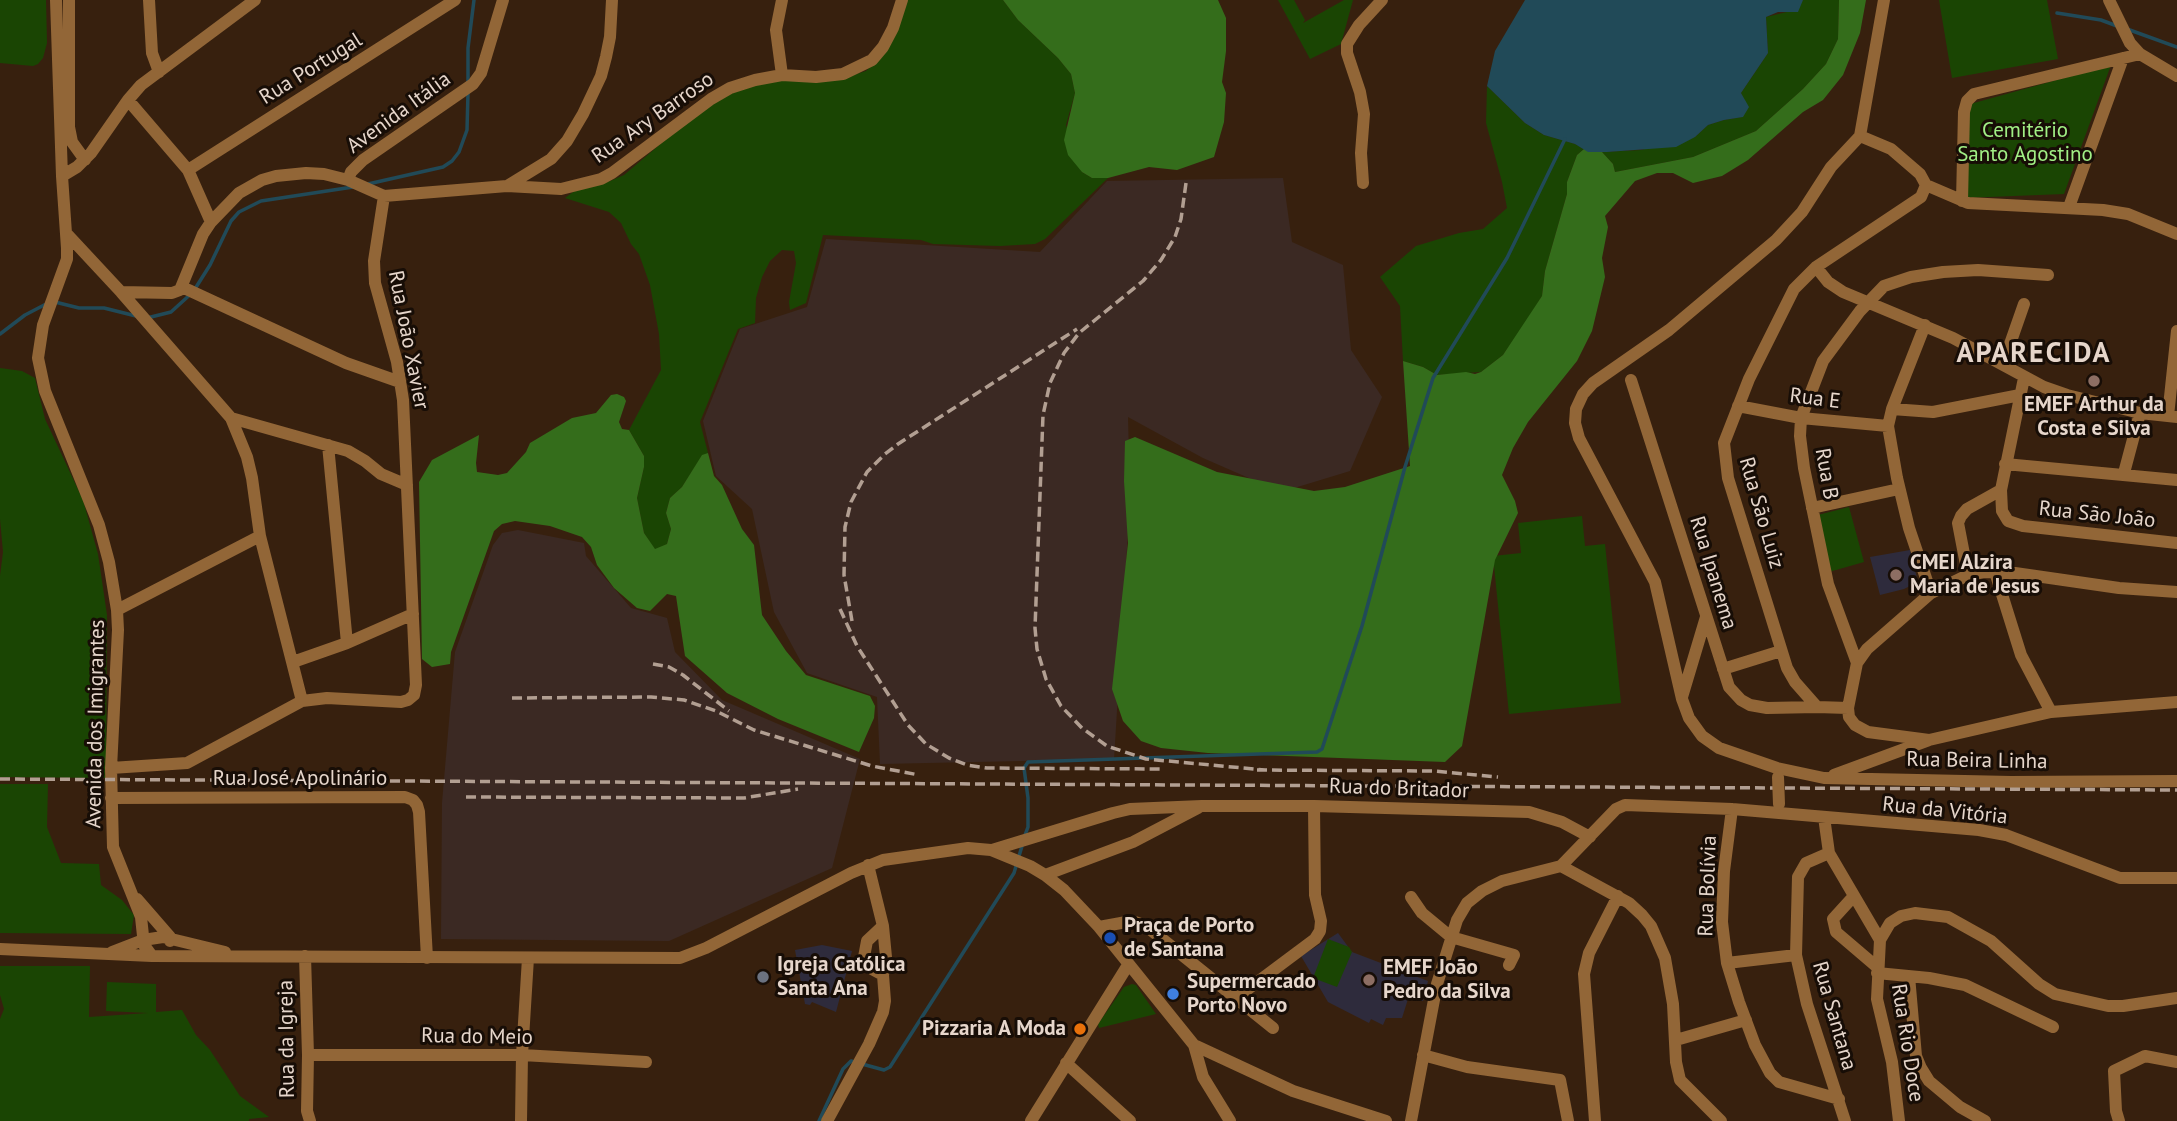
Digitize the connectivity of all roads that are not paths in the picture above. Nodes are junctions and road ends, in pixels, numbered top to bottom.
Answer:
1 (56, 0) edge
2 (69, 0) edge
3 (149, 0) edge
4 (255, 0) edge
5 (455, 0) edge
6 (503, 0) edge
7 (612, 0) edge
8 (782, 0) edge
9 (902, 0) edge
10 (1382, 0) edge
11 (1884, 0) edge
12 (2109, 0) edge
13 (2140, 54) junction
14 (2123, 58) junction
15 (159, 72) junction
16 (782, 75) junction
17 (2177, 76) edge
18 (128, 100) junction
19 (1860, 136) junction
20 (85, 160) junction
21 (188, 170) junction
22 (62, 176) junction
23 (348, 180) junction
24 (1363, 183) dead end
25 (1926, 185) junction
26 (507, 186) junction
27 (384, 195) junction
28 (1962, 201) junction
29 (2069, 207) junction
30 (211, 222) junction
31 (67, 234) junction
32 (2177, 234) edge
33 (1816, 267) junction
34 (2048, 275) dead end
35 (182, 287) junction
36 (121, 292) junction
37 (1868, 304) junction
38 (2024, 304) dead end
39 (1925, 325) junction
40 (2177, 331) edge
41 (2003, 364) junction
42 (2024, 378) junction
43 (1631, 380) dead end
44 (400, 382) junction
45 (2020, 395) junction
46 (1738, 406) junction
47 (1892, 409) junction
48 (2140, 413) junction
49 (2172, 416) edge
50 (231, 418) junction
51 (1801, 418) junction
52 (1888, 426) junction
53 (328, 445) junction
54 (2006, 464) junction
55 (2124, 473) junction
56 (2177, 480) edge
57 (407, 485) junction
58 (1899, 489) junction
59 (2001, 491) junction
60 (1812, 508) junction
61 (260, 536) junction
62 (2177, 543) edge
63 (1995, 572) junction
64 (1968, 575) junction
65 (1931, 593) junction
66 (2177, 593) edge
67 (117, 610) junction
68 (412, 614) junction
69 (1706, 617) junction
70 (347, 643) junction
71 (1781, 651) junction
72 (293, 662) junction
73 (1857, 663) junction
74 (1723, 669) junction
75 (1682, 699) junction
76 (302, 701) junction
77 (2177, 702) edge
78 (1817, 707) junction
79 (1848, 708) junction
80 (2051, 712) junction
81 (1929, 740) junction
82 (111, 768) junction
83 (1777, 773) junction
84 (1824, 778) junction
85 (2177, 781) edge
86 (111, 798) junction
87 (1202, 806) junction
88 (1314, 806) junction
89 (1780, 808) junction
90 (1732, 809) junction
91 (1824, 817) junction
92 (1590, 837) junction
93 (991, 850) junction
94 (1829, 853) junction
95 (868, 865) junction
96 (1561, 866) junction
97 (1045, 875) junction
98 (2177, 878) edge
99 (132, 893) junction
100 (1618, 896) junction
101 (1410, 897) dead end
102 (1853, 897) junction
103 (883, 926) junction
104 (1099, 927) junction
105 (170, 937) junction
106 (1451, 937) junction
107 (143, 940) junction
108 (1880, 940) junction
109 (4, 949) edge
110 (105, 955) junction
111 (1796, 955) junction
112 (159, 956) junction
113 (240, 956) junction
114 (304, 957) junction
115 (427, 958) junction
116 (528, 958) junction
117 (1727, 963) junction
118 (1128, 965) junction
119 (1509, 965) dead end
120 (1877, 970) junction
121 (883, 975) junction
122 (1909, 976) junction
123 (1236, 998) junction
124 (2177, 999) edge
125 (1746, 1020) junction
126 (2053, 1027) dead end
127 (1273, 1028) dead end
128 (1676, 1040) junction
129 (1194, 1045) junction
130 (309, 1055) junction
131 (522, 1055) junction
132 (1423, 1055) junction
133 (646, 1062) dead end
134 (2177, 1062) edge
135 (1066, 1063) junction
136 (1839, 1099) junction
137 (310, 1121) edge
138 (521, 1121) edge
139 (827, 1121) edge
140 (1031, 1121) edge
141 (1130, 1121) edge
142 (1230, 1121) edge
143 (1386, 1121) edge
144 (1411, 1121) edge
145 (1568, 1121) edge
146 (1595, 1121) edge
147 (1720, 1121) edge
148 (1845, 1121) edge
149 (1899, 1121) edge
150 (1985, 1121) edge
151 (2119, 1121) edge

1 - 22 street, Avenida dos Imigrantes
2 - 20 street
3 - 15 street
4 - 15 street
5 - 21 street, Rua Portugal
6 - 23 street, Avenida Itália
7 - 26 street
8 - 16 street
9 - 16 street, Rua Ary Barroso
10 - 24 street
11 - 19 street
12 - 13 street
13 - 14 street
13 - 17 street
14 - 28 street
14 - 29 street
15 - 18 street
16 - 26 street, Rua Ary Barroso
18 - 20 street
18 - 21 street
19 - 25 street
19 - 75 street
20 - 22 street
21 - 30 street
22 - 31 street, Avenida dos Imigrantes
23 - 27 street
23 - 30 street
25 - 28 street
25 - 33 street, Rua São Luiz
26 - 27 street, Rua Ary Barroso
27 - 44 street, Rua João Xavier
28 - 29 street
29 - 32 street
30 - 35 street
31 - 36 street
31 - 67 street, Avenida dos Imigrantes
33 - 37 street
33 - 46 street, Rua São Luiz
34 - 37 street, Rua B
35 - 36 street
35 - 44 street
36 - 50 street
37 - 39 street
37 - 51 street, Rua B
38 - 41 street
39 - 41 street
39 - 47 street
40 - 49 street
41 - 42 street
42 - 45 street
42 - 48 street
43 - 69 street, Rua Ipanema
44 - 57 street, Rua João Xavier
45 - 47 street
45 - 54 street
46 - 51 street, Rua E
46 - 71 street, Rua São Luiz
47 - 52 street
48 - 49 street
48 - 55 street
50 - 53 street
50 - 61 street
51 - 52 street, Rua E
51 - 60 street, Rua B
52 - 58 street
53 - 57 street
53 - 70 street
54 - 55 street
54 - 59 street
55 - 56 street
57 - 68 street, Rua João Xavier
58 - 60 street
58 - 65 street
59 - 62 street, Rua São João
59 - 64 street
60 - 73 street, Rua B
61 - 67 street
61 - 72 street
63 - 64 street
63 - 66 street
63 - 80 street
64 - 65 street
65 - 73 street
67 - 82 street, Avenida dos Imigrantes
68 - 70 street
68 - 76 street, Rua João Xavier
69 - 74 street, Rua Ipanema
69 - 75 street
70 - 72 street
71 - 74 street
71 - 78 street, Rua São Luiz
72 - 76 street
73 - 79 street
74 - 78 street, Rua Ipanema
75 - 83 street
76 - 82 street
77 - 80 street
78 - 79 street
79 - 81 street
80 - 81 street
81 - 84 street
82 - 86 street, Avenida dos Imigrantes
83 - 84 street, Rua Beira Linha
83 - 89 street, bridge
84 - 85 street, Rua Beira Linha
86 - 99 street, Avenida dos Imigrantes
86 - 115 street, Rua José Apolinário
87 - 88 street, Rua do Britador
87 - 93 street, Rua do Britador
87 - 97 street, Rua do Britador
88 - 92 street, Rua do Britador
88 - 123 street
89 - 90 street, Rua da Vitória
89 - 91 street, Rua da Vitória
90 - 92 street, Rua da Vitória
90 - 117 street, Rua Bolívia
91 - 94 street
91 - 98 street, Rua da Vitória
92 - 96 street, Rua da Vitória
93 - 95 street
93 - 97 street
94 - 102 street
94 - 111 street, Rua Santana
95 - 103 street
95 - 116 street
96 - 100 street
96 - 106 street
97 - 104 street
99 - 105 street, Avenida dos Imigrantes
99 - 107 street, Avenida dos Imigrantes
100 - 128 street
100 - 146 street
101 - 106 street
102 - 108 street
102 - 120 street
103 - 121 street
103 - 121 street
104 - 118 street
104 - 123 street
105 - 107 street
105 - 112 street
105 - 113 street
106 - 119 street
106 - 132 street
107 - 110 street
107 - 112 street, Avenida dos Imigrantes
108 - 120 street, Rua Rio Doce
108 - 124 street
109 - 110 street
110 - 112 street
111 - 117 street, Rua Bolívia
111 - 136 street, Rua Santana
112 - 113 street
113 - 114 street
114 - 115 street
114 - 130 street, Rua da Igreja
115 - 116 street
116 - 131 street
117 - 125 street, Rua Bolívia
118 - 129 street
118 - 135 street
120 - 122 street
120 - 149 street, Rua Rio Doce
121 - 139 street
122 - 126 street
122 - 150 street
123 - 127 street
125 - 128 street
125 - 136 street, Rua Bolívia
128 - 147 street
129 - 142 street
129 - 143 street
130 - 131 street, Rua do Meio
130 - 137 street, Rua da Igreja
131 - 133 street, Rua do Meio
131 - 138 street
132 - 144 street
132 - 145 street
134 - 151 street
135 - 140 street
135 - 141 street
136 - 148 street, Rua Santana

